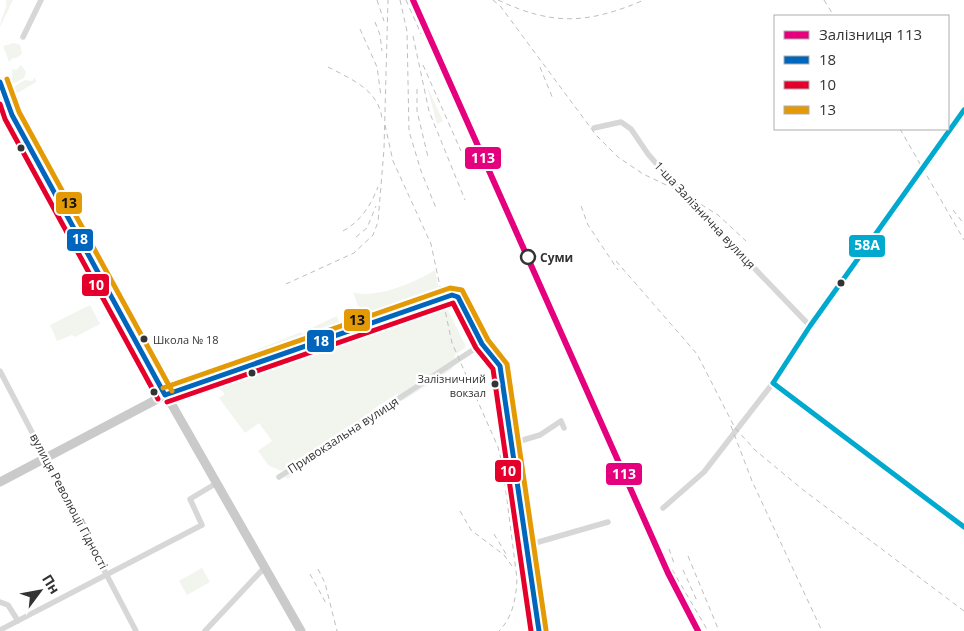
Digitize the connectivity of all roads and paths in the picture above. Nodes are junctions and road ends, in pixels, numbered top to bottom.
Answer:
1 (41, 0) edge
2 (22, 37) dead end
3 (0, 82) edge
4 (964, 110) edge
5 (594, 128) dead end
6 (810, 326) junction
7 (482, 344) junction
8 (0, 370) edge
9 (773, 383) junction
10 (165, 395) junction
11 (564, 428) dead end
12 (513, 443) junction
13 (46, 458) junction
14 (279, 477) dead end
15 (0, 482) edge
16 (216, 484) junction
17 (663, 508) dead end
18 (608, 522) dead end
19 (964, 527) edge
20 (528, 545) junction
21 (264, 568) junction
22 (108, 576) junction
23 (0, 602) edge
24 (18, 621) junction
25 (0, 630) edge
26 (136, 631) edge
27 (205, 631) edge
28 (301, 631) edge
29 (539, 631) edge

1 - 2 street
3 - 10 main road
4 - 6 main road
5 - 6 street, 1-ша Залізнична вулиця
6 - 9 main road
7 - 10 main road
7 - 12 main road
7 - 14 street, Привокзальна вулиця
8 - 13 street, вулиця Революції Гідності
9 - 17 street
9 - 19 main road
10 - 13 main road
10 - 16 main road
11 - 12 street
12 - 20 main road
13 - 15 main road
13 - 22 street, вулиця Революції Гідності
16 - 21 main road
16 - 22 street
18 - 20 street
20 - 29 main road
21 - 27 street
21 - 28 main road
22 - 24 street
22 - 26 street, вулиця Революції Гідності
23 - 24 street
24 - 25 street

